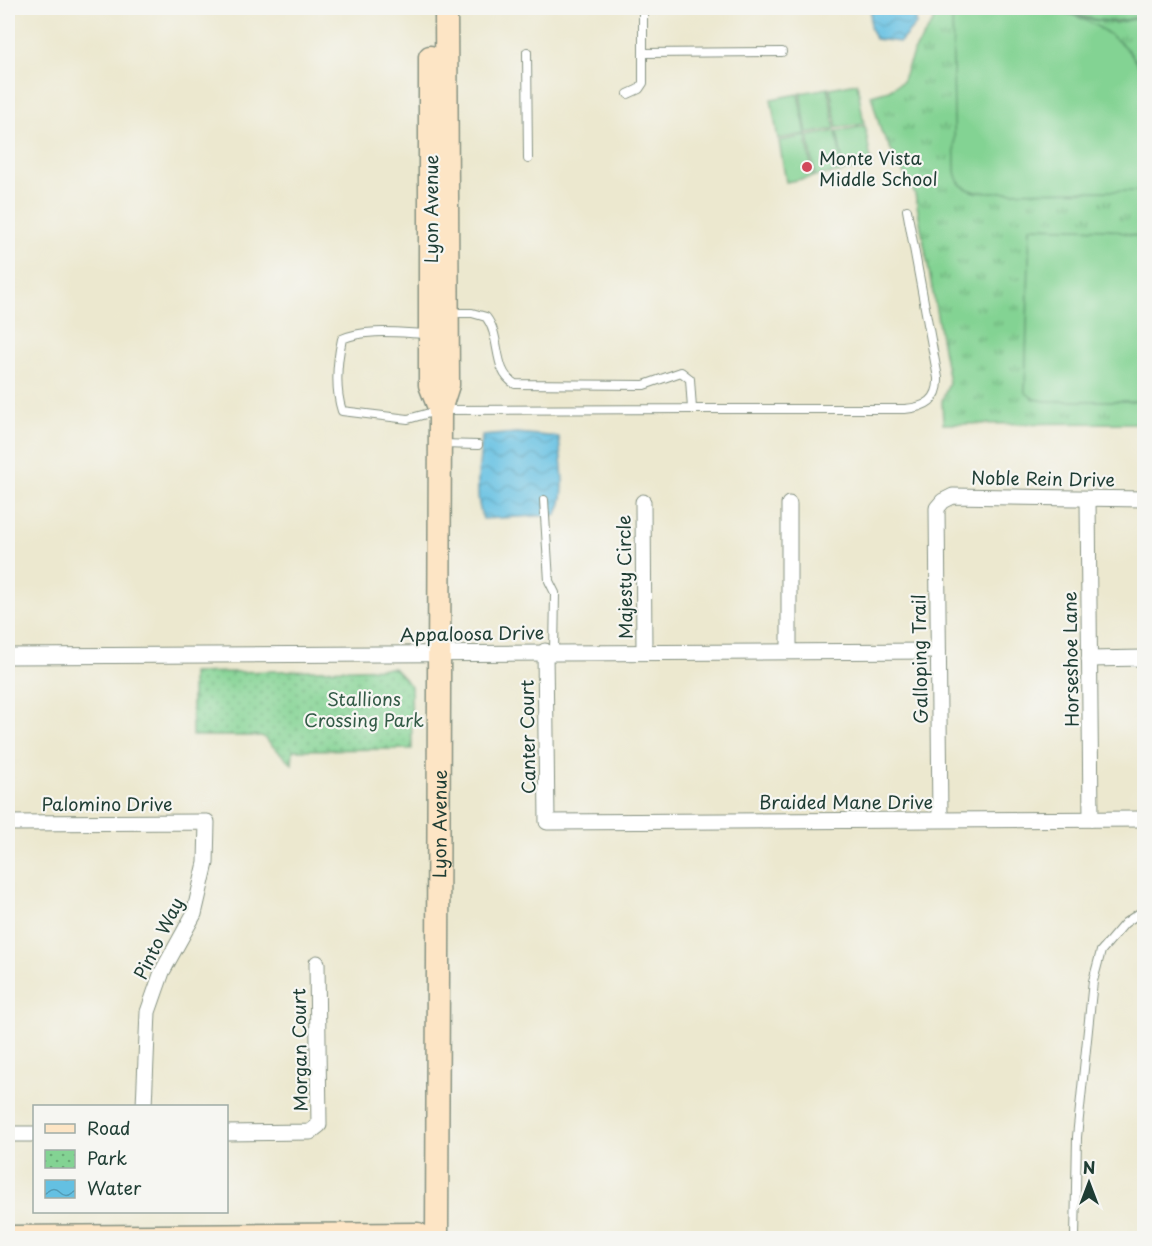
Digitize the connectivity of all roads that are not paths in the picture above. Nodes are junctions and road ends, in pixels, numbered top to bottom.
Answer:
1 (431, 8) edge
2 (446, 8) edge
3 (643, 14) dead end
4 (527, 52) dead end
5 (782, 52) dead end
6 (643, 53) junction
7 (628, 94) dead end
8 (528, 159) dead end
9 (907, 210) dead end
10 (447, 313) junction
11 (429, 334) junction
12 (692, 409) junction
13 (440, 410) junction
14 (440, 444) junction
15 (478, 445) dead end
16 (1144, 498) edge
17 (1088, 499) junction
18 (544, 500) dead end
19 (943, 501) joint
20 (643, 502) dead end
21 (789, 504) dead end
22 (550, 651) junction
23 (644, 651) junction
24 (789, 651) junction
25 (938, 651) junction
26 (439, 652) junction
27 (8, 656) edge
28 (1144, 658) edge
29 (1089, 659) junction
30 (940, 819) junction
31 (1091, 819) junction
32 (1144, 819) edge
33 (207, 822) joint
34 (548, 822) joint
35 (8, 823) edge
36 (1144, 910) edge
37 (317, 963) dead end
38 (144, 1105) edge
39 (228, 1133) edge
40 (8, 1134) edge
41 (33, 1134) edge
42 (8, 1236) edge
43 (425, 1239) edge
44 (437, 1239) edge
45 (1076, 1239) edge

1 - 11 street, Lyon Avenue
2 - 10 street, Lyon Avenue
3 - 6 lane
4 - 8 lane
5 - 6 lane
6 - 7 lane
9 - 12 lane
10 - 12 lane
10 - 13 street, Lyon Avenue
11 - 13 street, Lyon Avenue
11 - 13 lane
12 - 13 lane
13 - 14 street, Lyon Avenue
14 - 15 lane
14 - 26 street, Lyon Avenue
16 - 17 street, Noble Rein Drive
17 - 19 street, Noble Rein Drive
17 - 29 street, Horseshoe Lane
18 - 22 lane
19 - 25 street, Galloping Trail
20 - 23 street, Majesty Circle
21 - 24 street
22 - 23 street, Appaloosa Drive
22 - 26 street, Appaloosa Drive
22 - 34 street, Canter Court
23 - 24 street, Appaloosa Drive
24 - 25 street, Appaloosa Drive
25 - 30 street, Galloping Trail
26 - 27 street, Appaloosa Drive
26 - 44 street, Lyon Avenue
28 - 29 street
29 - 31 street, Horseshoe Lane
30 - 31 street, Braided Mane Drive
30 - 34 street, Braided Mane Drive
31 - 32 street, Braided Mane Drive
33 - 35 street, Palomino Drive
33 - 38 street, Pinto Way
36 - 45 lane
37 - 39 street, Morgan Court
40 - 41 street
42 - 43 street

